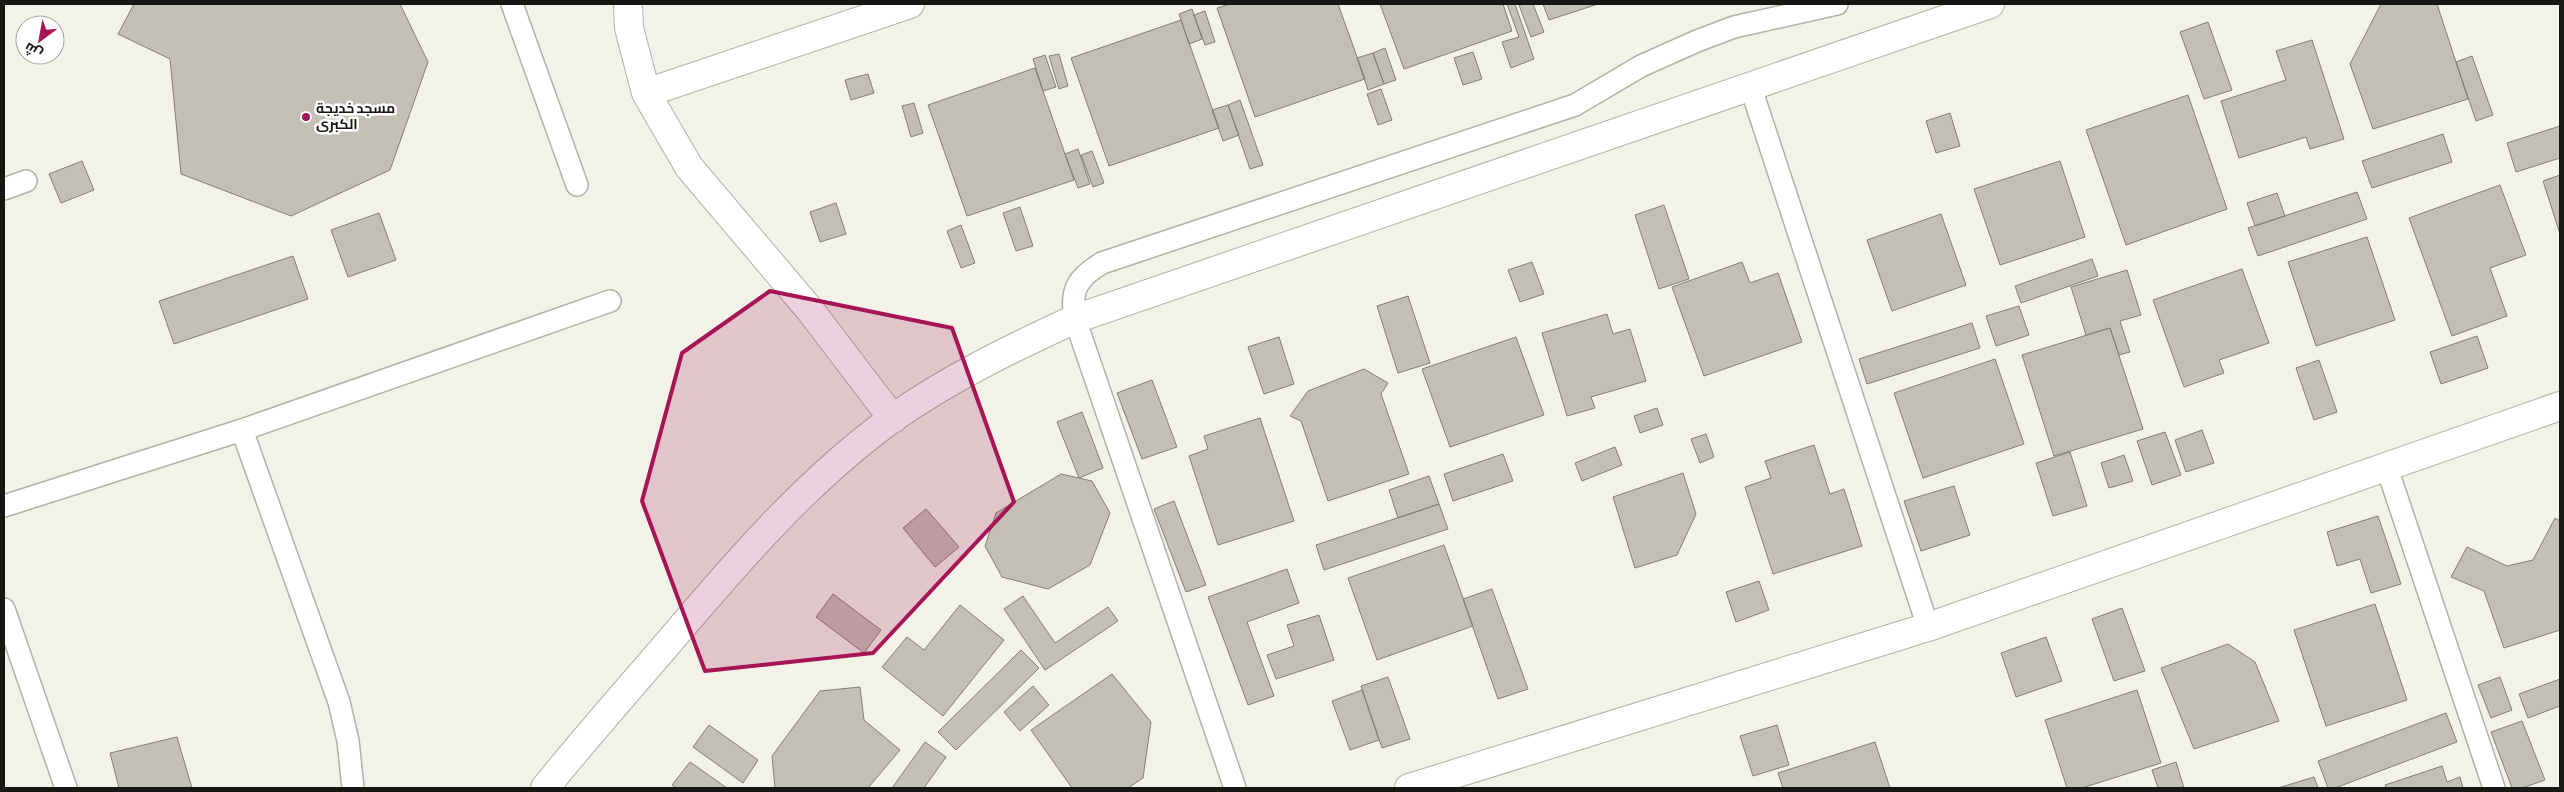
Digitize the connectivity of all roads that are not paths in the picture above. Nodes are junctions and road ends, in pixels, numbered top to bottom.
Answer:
1 (512, 4) edge
2 (628, 4) edge
3 (910, 4) edge
4 (1837, 4) edge
5 (1990, 4) edge
6 (1750, 85) junction
7 (646, 94) junction
8 (26, 181) dead end
9 (577, 185) dead end
10 (4, 189) edge
11 (610, 301) dead end
12 (1075, 319) junction
13 (2560, 406) edge
14 (893, 419) junction
15 (242, 430) junction
16 (2387, 468) junction
17 (4, 506) edge
18 (4, 609) edge
19 (1928, 628) junction
20 (66, 788) edge
21 (353, 788) edge
22 (544, 788) edge
23 (1235, 788) edge
24 (1409, 788) edge
25 (2494, 788) edge

1 - 9 lane
2 - 7 street
3 - 7 street
4 - 12 lane
5 - 6 street
6 - 12 street
6 - 19 lane
7 - 14 street
8 - 10 lane
11 - 15 lane
12 - 14 street
12 - 23 lane
13 - 16 street
14 - 22 street
15 - 17 lane
15 - 21 lane
16 - 19 street
16 - 25 lane
18 - 20 lane
19 - 24 street

